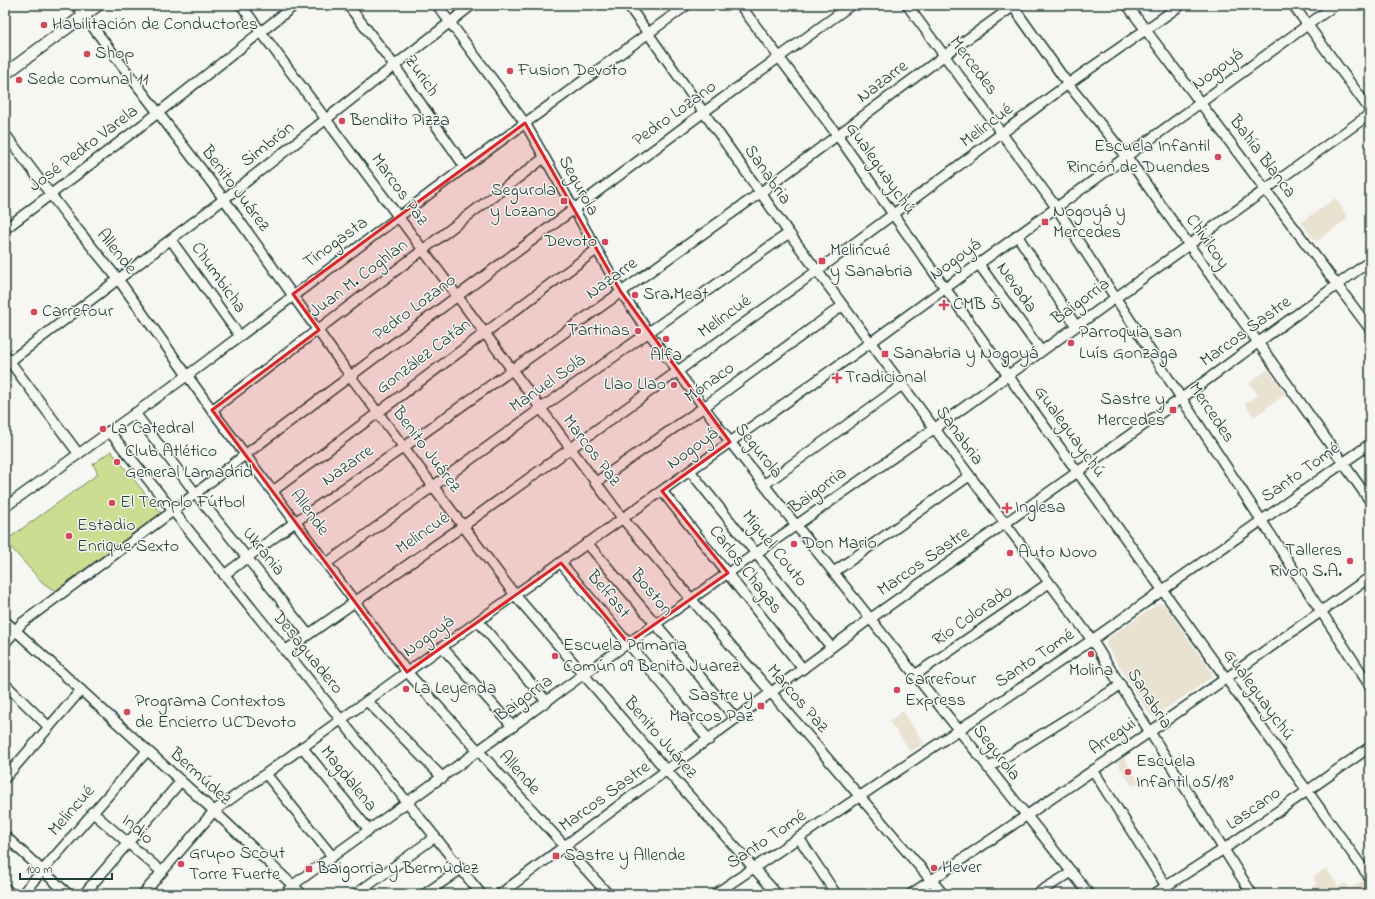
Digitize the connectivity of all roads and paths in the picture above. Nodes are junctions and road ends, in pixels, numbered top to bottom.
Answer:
1 (76, 5) edge
2 (98, 5) edge
3 (242, 5) edge
4 (295, 5) edge
5 (348, 5) edge
6 (437, 5) edge
7 (472, 5) edge
8 (628, 5) edge
9 (687, 5) edge
10 (740, 5) edge
11 (851, 5) edge
12 (907, 5) edge
13 (1127, 5) edge
14 (1181, 5) edge
15 (1293, 5) edge
16 (1335, 5) edge
17 (1013, 6) edge
18 (84, 16) junction
19 (450, 22) junction
20 (1307, 25) junction
21 (1146, 31) junction
22 (261, 32) junction
23 (649, 34) junction
24 (945, 55) junction
25 (780, 57) junction
26 (394, 66) junction
27 (5, 74) edge
28 (1068, 84) junction
29 (1200, 102) junction
30 (1370, 110) edge
31 (704, 112) junction
32 (158, 113) junction
33 (1370, 114) edge
34 (327, 119) junction
35 (525, 123) junction
36 (1003, 133) junction
37 (5, 134) edge
38 (838, 136) junction
39 (1127, 157) junction
40 (544, 158) junction
41 (465, 167) junction
42 (1265, 189) junction
43 (760, 193) junction
44 (50, 194) junction
45 (224, 199) junction
46 (1056, 207) junction
47 (574, 209) junction
48 (893, 215) junction
49 (398, 217) junction
50 (5, 229) edge
51 (788, 233) junction
52 (1017, 235) junction
53 (171, 240) junction
54 (1189, 243) junction
55 (424, 250) junction
56 (596, 250) junction
57 (1370, 261) edge
58 (978, 263) junction
59 (817, 271) junction
60 (118, 279) junction
61 (1337, 285) junction
62 (945, 288) junction
63 (620, 292) junction
64 (293, 294) junction
65 (458, 296) junction
66 (1115, 298) junction
67 (842, 306) junction
68 (1076, 326) junction
69 (1370, 329) edge
70 (319, 330) junction
71 (484, 332) junction
72 (649, 333) junction
73 (239, 335) junction
74 (871, 342) junction
75 (1258, 343) junction
76 (1041, 351) junction
77 (6, 361) edge
78 (512, 370) junction
79 (678, 370) junction
80 (188, 374) junction
81 (1008, 374) junction
82 (351, 376) junction
83 (902, 385) junction
84 (1182, 398) junction
85 (704, 407) junction
86 (540, 409) junction
87 (212, 410) junction
88 (377, 412) junction
89 (135, 413) junction
90 (934, 428) junction
91 (109, 431) junction
92 (730, 442) junction
93 (1370, 444) edge
94 (404, 447) junction
95 (570, 448) junction
96 (78, 453) junction
97 (246, 454) junction
98 (1343, 463) junction
99 (690, 471) junction
100 (1078, 472) junction
101 (969, 476) junction
102 (595, 483) junction
103 (764, 484) junction
104 (433, 486) junction
105 (273, 491) junction
106 (662, 491) junction
107 (196, 494) junction
108 (1370, 501) edge
109 (5, 508) edge
110 (173, 511) junction
111 (622, 519) junction
112 (1262, 520) junction
113 (296, 522) junction
114 (1005, 524) junction
115 (797, 525) junction
116 (463, 526) junction
117 (587, 544) junction
118 (757, 553) junction
119 (248, 558) junction
120 (327, 563) junction
121 (561, 563) junction
122 (834, 572) junction
123 (728, 573) junction
124 (224, 575) junction
125 (1370, 577) edge
126 (1048, 583) junction
127 (1163, 590) junction
128 (515, 594) junction
129 (690, 600) junction
130 (354, 602) junction
131 (1321, 611) junction
132 (871, 618) junction
133 (5, 621) edge
134 (478, 621) junction
135 (656, 624) junction
136 (16, 631) junction
137 (308, 634) junction
138 (1092, 640) junction
139 (5, 643) edge
140 (628, 643) junction
141 (442, 647) junction
142 (831, 648) junction
143 (285, 651) junction
144 (803, 669) junction
145 (408, 672) junction
146 (584, 674) junction
147 (915, 675) junction
148 (1226, 677) junction
149 (5, 684) edge
150 (1121, 685) junction
151 (1370, 686) edge
152 (81, 690) junction
153 (771, 694) junction
154 (367, 701) junction
155 (547, 702) junction
156 (736, 719) junction
157 (341, 720) junction
158 (49, 727) junction
159 (513, 727) junction
160 (958, 730) junction
161 (1151, 731) junction
162 (709, 740) junction
163 (1370, 747) edge
164 (302, 748) junction
165 (147, 751) junction
166 (479, 752) junction
167 (988, 768) junction
168 (1093, 770) junction
169 (667, 771) junction
170 (266, 774) junction
171 (5, 778) edge
172 (443, 778) junction
173 (181, 781) junction
174 (1308, 791) junction
175 (860, 797) junction
176 (408, 803) junction
177 (214, 811) junction
178 (92, 812) junction
179 (1025, 815) junction
180 (369, 830) junction
181 (5, 836) edge
182 (436, 837) junction
183 (799, 838) junction
184 (127, 844) junction
185 (564, 846) junction
186 (1224, 849) junction
187 (332, 856) junction
188 (754, 868) junction
189 (461, 869) junction
190 (42, 871) junction
191 (162, 872) junction
192 (1072, 872) junction
193 (1370, 878) edge
194 (931, 880) junction
195 (293, 885) junction
196 (1166, 886) junction
197 (5, 888) edge
198 (11, 894) edge
199 (22, 894) edge
200 (68, 894) edge
201 (84, 894) edge
202 (143, 894) edge
203 (284, 894) edge
204 (302, 894) edge
205 (356, 894) edge
206 (425, 894) edge
207 (481, 894) edge
208 (500, 894) edge
209 (608, 894) edge
210 (715, 894) edge
211 (777, 894) edge
212 (836, 894) edge
213 (911, 894) edge
214 (943, 894) edge
215 (1036, 894) edge
216 (1089, 894) edge
217 (1154, 894) edge
218 (1252, 894) edge

1 - 18 street, Benito Juárez
2 - 18 main road
3 - 22 street, Marcos Paz
4 - 22 street, José Pedro Varela
5 - 26 street, Zurich
6 - 19 street, Segurola
7 - 19 street, Simbrón
8 - 23 street, Sanabria
9 - 23 street, Tinogasta
10 - 25 street, Gualeguaychú
11 - 25 street, Pedro Lozano
12 - 24 street, Mercedes
13 - 21 street, Bahía Blanca
14 - 21 street, Melincué
15 - 20 street
16 - 20 street, Nogoyá
17 - 24 street, Nazarre
17 - 28 street, Chivilcoy
18 - 27 main road
18 - 32 street, Benito Juárez
19 - 26 street, Simbrón
19 - 35 street, Segurola
20 - 29 street, Nogoyá
20 - 30 street
21 - 28 street, Melincué
21 - 29 street, Bahía Blanca
22 - 32 street, José Pedro Varela
22 - 34 street, Marcos Paz
23 - 31 street, Sanabria
23 - 35 street, Tinogasta
24 - 36 street, Mercedes
24 - 38 street, Nazarre
25 - 31 street, Pedro Lozano
25 - 38 street, Gualeguaychú
26 - 34 street, Simbrón
26 - 41 street, Zurich
28 - 36 street, Melincué
28 - 39 street, Chivilcoy
29 - 39 street, Nogoyá
29 - 42 street, Bahía Blanca
31 - 43 street, Sanabria
31 - 47 street, Pedro Lozano
32 - 44 street, José Pedro Varela
32 - 45 street, Benito Juárez
33 - 42 street, Baigorria
34 - 45 street, Simbrón
34 - 49 street, Marcos Paz
35 - 40 street, Segurola
35 - 41 street, Tinogasta
36 - 46 street, Mercedes
36 - 48 street, Melincué
37 - 44 street, Allende
38 - 43 street, Nazarre
38 - 48 street, Gualeguaychú
39 - 46 street, Nogoyá
39 - 54 street, Chivilcoy
40 - 47 street, Segurola
40 - 55 street, Juan M. Coghlan
41 - 49 street, Tinogasta
42 - 54 street, Baigorria
42 - 61 street, Bahía Blanca
43 - 51 street, Sanabria
43 - 63 street, Nazarre
44 - 50 street, José Pedro Varela
44 - 60 street, Allende
45 - 53 street, Simbrón
45 - 64 street, Benito Juárez
46 - 52 street, Nogoyá
46 - 66 street, Mercedes
47 - 56 street, Segurola
47 - 65 street, Pedro Lozano
48 - 59 street, Melincué
48 - 62 street, Gualeguaychú
49 - 55 street, Marcos Paz
49 - 64 street, Tinogasta
51 - 59 street, Sanabria
51 - 72 street, Manuel Solá
52 - 58 street, Nogoyá
52 - 68 street
53 - 60 street, Simbrón
53 - 73 street, Chumbicha
54 - 66 street, Baigorria
54 - 75 street, Chivilcoy
55 - 65 street, Marcos Paz
55 - 70 street, Juan M. Coghlan
56 - 63 street, Segurola
56 - 71 street, González Catán
57 - 61 street, Marcos Sastre
58 - 62 street, Nogoyá
58 - 76 street, Nevada
59 - 67 street, Sanabria
59 - 79 street, Melincué
60 - 77 street, Simbrón
60 - 80 street, Allende
61 - 69 street, Bahía Blanca
61 - 75 street, Marcos Sastre
62 - 74 street, Nogoyá
62 - 81 street, Gualeguaychú
63 - 72 street, Segurola
63 - 78 street, Nazarre
64 - 70 street, Benito Juárez
64 - 73 street, Tinogasta
65 - 71 street, Marcos Paz
65 - 82 street, Pedro Lozano
66 - 68 street, Baigorria
66 - 84 street, Mercedes
67 - 74 street, Sanabria
67 - 85 street, Mónaco
68 - 76 street, Baigorria
70 - 82 street, Benito Juárez
70 - 87 street, Juan M. Coghlan
71 - 78 street, Marcos Paz
71 - 88 street, González Catán
72 - 79 street, Segurola
72 - 86 street, Manuel Solá
73 - 80 street, Tinogasta
74 - 83 street, Sanabria
74 - 92 street, Nogoyá
75 - 84 street, Marcos Sastre
75 - 98 street, Chivilcoy
76 - 81 street, Baigorria
77 - 96 street
78 - 86 street, Marcos Paz
78 - 94 street, Nazarre
79 - 85 street, Segurola
79 - 95 street, Melincué
80 - 87 street, Allende
80 - 89 street, Tinogasta
81 - 90 street, Baigorria
81 - 100 street, Gualeguaychú
82 - 88 street, Benito Juárez
82 - 97 street, Pedro Lozano
83 - 90 street, Sanabria
83 - 103 street
84 - 100 street, Marcos Sastre
84 - 112 street, Mercedes
85 - 92 street, Segurola
85 - 102 street, Mónaco
86 - 95 street, Marcos Paz
86 - 104 street, Manuel Solá
87 - 97 street, Allende
88 - 94 street, Benito Juárez
88 - 105 street, González Catán
89 - 91 street, Tinogasta
89 - 107 street, Ukrania
90 - 101 street, Sanabria
90 - 115 street, Baigorria
91 - 96 street, Tinogasta
91 - 110 street, Desaguadero
92 - 99 street, Nogoyá
92 - 103 street, Segurola
93 - 98 street, Santo Tomé
94 - 104 street, Benito Juárez
94 - 113 street, Nazarre
95 - 102 street, Marcos Paz
95 - 116 street, Melincué
96 - 109 street, Tinogasta
97 - 105 street, Allende
97 - 107 street, Pedro Lozano
98 - 108 street, Chivilcoy
98 - 112 street, Santo Tomé
99 - 106 street, Nogoyá
99 - 118 street, Miguel Couto
100 - 114 street, Marcos Sastre
100 - 127 street, Gualeguaychú
101 - 114 street, Sanabria
101 - 122 street
102 - 111 street, Marcos Paz
103 - 115 street, Segurola
104 - 116 street, Benito Juárez
104 - 120 street, Manuel Solá
105 - 113 street, Allende
106 - 111 street, Nogoyá
106 - 123 street, Carlos Chagas
107 - 110 street, Pedro Lozano
107 - 119 street, Ukrania
110 - 124 street, Desaguadero
110 - 136 street, Pedro Lozano
111 - 117 street, Nogoyá
111 - 129 street, Marcos Paz
112 - 127 street, Santo Tomé
112 - 131 street, Mercedes
113 - 119 street, Nazarre
113 - 120 street, Allende
114 - 126 street, Sanabria
114 - 132 street, Marcos Sastre
115 - 118 street, Baigorria
115 - 122 street, Segurola
116 - 128 street, Benito Juárez
116 - 130 street, Melincué
117 - 121 street, Nogoyá
117 - 135 street, Boston
118 - 123 street, Baigorria
118 - 142 street, Miguel Couto
119 - 124 street, Nazarre
119 - 137 street, Ukrania
120 - 130 street, Allende
121 - 128 street, Nogoyá
121 - 140 street, Belfast
122 - 132 street, Segurola
123 - 129 street, Baigorria
123 - 144 street, Carlos Chagas
124 - 143 street, Desaguadero
125 - 131 street, Arregui
126 - 138 street, Sanabria
126 - 147 street, Río Colorado
127 - 138 street, Santo Tomé
127 - 148 street, Gualeguaychú
128 - 134 street, Nogoyá
128 - 146 street, Benito Juárez
129 - 135 street, Baigorria
129 - 153 street, Marcos Paz
130 - 137 street, Melincué
130 - 145 street, Allende
131 - 148 street, Arregui
131 - 151 street, Mercedes
132 - 142 street, Marcos Sastre
132 - 147 street, Segurola
133 - 136 street, Bermúdez
134 - 141 street, Nogoyá
134 - 155 street
135 - 140 street, Baigorria
135 - 156 street, Boston
136 - 139 street, Pedro Lozano
136 - 152 street, Bermúdez
137 - 143 street, Melincué
138 - 150 street, Sanabria
138 - 160 street, Santo Tomé
140 - 146 street, Baigorria
140 - 162 street, Belfast
141 - 145 street, Nogoyá
141 - 159 street
142 - 144 street, Marcos Sastre
143 - 157 street, Desaguadero
144 - 153 street, Marcos Sastre
145 - 154 street, Nogoyá
145 - 166 street, Allende
146 - 155 street, Baigorria
146 - 169 street, Benito Juárez
147 - 160 street, Segurola
148 - 161 street, Arregui
148 - 174 street, Gualeguaychú
149 - 158 street
150 - 161 street, Sanabria
150 - 167 street
152 - 158 street
152 - 165 street, Bermúdez
153 - 156 street, Marcos Sastre
153 - 175 street, Marcos Paz
154 - 157 street, Nogoyá
154 - 172 street
155 - 159 street, Baigorria
156 - 162 street, Marcos Sastre
157 - 164 street, Nogoyá
157 - 176 street, Desaguadero
158 - 171 street
159 - 166 street, Baigorria
160 - 167 street, Segurola
160 - 175 street, Santo Tomé
161 - 168 street, Arregui
161 - 186 street, Sanabria
162 - 169 street, Marcos Sastre
163 - 174 street, Lascano
164 - 170 street, Nogoyá
164 - 180 street, Magdalena
165 - 173 street, Bermúdez
165 - 178 street, Melincué
166 - 172 street, Baigorria
166 - 185 street, Allende
167 - 179 street, Segurola
168 - 179 street, Arregui
168 - 196 street
169 - 185 street, Marcos Sastre
169 - 188 street, Benito Juárez
170 - 177 street, Nogoyá
170 - 187 street
172 - 176 street, Baigorria
173 - 177 street, Bermúdez
173 - 184 street
174 - 186 street, Lascano
174 - 193 street, Gualeguaychú
175 - 183 street, Santo Tomé
175 - 194 street, Marcos Paz
176 - 180 street, Baigorria
176 - 182 street, Desaguadero
177 - 191 street, Nogoyá
177 - 195 street, Bermúdez
178 - 184 street, Indio
178 - 190 street, Melincué
179 - 192 street, Segurola
179 - 194 street, Arregui
180 - 187 street, Baigorria
181 - 190 street
182 - 189 street, Desaguadero
182 - 205 street
183 - 188 street, Santo Tomé
183 - 212 street
184 - 191 street, Indio
184 - 201 street
185 - 208 street, Marcos Sastre
185 - 209 street, Allende
186 - 196 street, Lascano
186 - 218 street, Sanabria
187 - 195 street, Baigorria
188 - 210 street, Santo Tomé
188 - 211 street, Benito Juárez
189 - 206 street
189 - 207 street, Desaguadero
190 - 199 street, Melincué
190 - 200 street
191 - 202 street, Nogoyá
192 - 215 street
192 - 216 street, Segurola
194 - 213 street, Arregui
194 - 214 street, Marcos Paz
195 - 203 street, Baigorria
195 - 204 street, Bermúdez
196 - 217 street, Lascano
197 - 198 street

